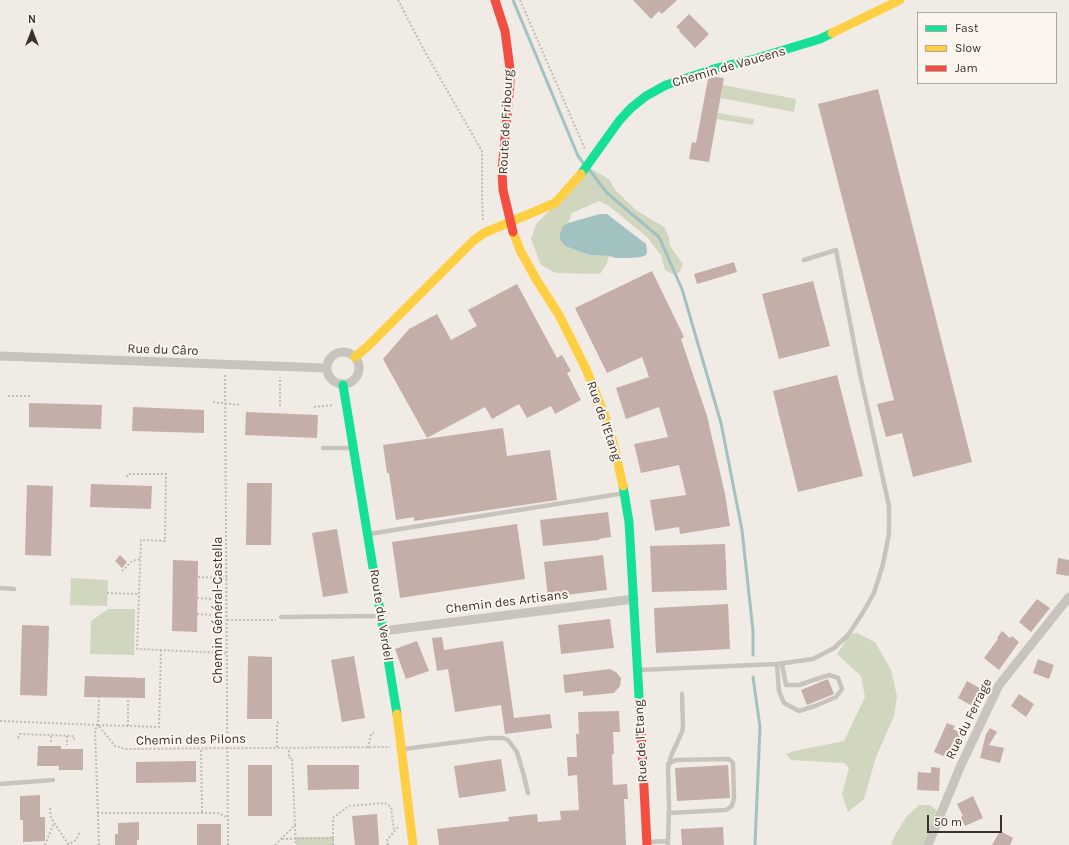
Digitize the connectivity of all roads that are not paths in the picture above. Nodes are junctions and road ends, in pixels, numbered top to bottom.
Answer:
1 (495, 0) edge
2 (900, 0) edge
3 (509, 222) junction
4 (804, 260) dead end
5 (0, 356) edge
6 (355, 357) junction
7 (0, 365) edge
8 (326, 368) junction
9 (343, 385) junction
10 (323, 448) dead end
11 (353, 448) junction
12 (625, 493) junction
13 (368, 534) junction
14 (0, 588) edge
15 (14, 589) dead end
16 (1069, 597) edge
17 (634, 599) junction
18 (381, 616) junction
19 (281, 619) road end
20 (383, 631) junction
21 (780, 664) junction
22 (638, 670) junction
23 (682, 694) dead end
24 (398, 748) junction
25 (668, 764) junction
26 (53, 780) dead end
27 (0, 784) edge
28 (528, 793) dead end
29 (669, 813) junction
30 (668, 843) edge
31 (647, 844) edge
32 (413, 845) edge
33 (928, 845) edge

1 - 3 street, Route de Fribourg
2 - 3 street, Chemin de Vaucens
3 - 6 street
3 - 12 street, Rue de l'Etang
4 - 21 lane
5 - 7 street
5 - 8 street, Rue du Câro
6 - 8 street
6 - 9 street
8 - 9 street
9 - 11 street, Route du Verdel
10 - 11 lane
11 - 13 street, Route du Verdel
12 - 13 lane
12 - 17 street, Rue de l'Etang
13 - 18 street, Route du Verdel
14 - 15 lane
16 - 33 street, Rue du Ferrage
17 - 20 street, Chemin des Artisans
17 - 22 street, Rue de l'Etang
18 - 19 lane
18 - 20 street, Route du Verdel
20 - 24 street, Route du Verdel
21 - 21 lane
21 - 22 lane
22 - 31 street, Rue de l'Etang
23 - 25 lane
24 - 28 lane
24 - 32 street, Route du Verdel
25 - 29 lane
25 - 29 lane
26 - 27 lane
29 - 30 lane
30 - 31 lane

